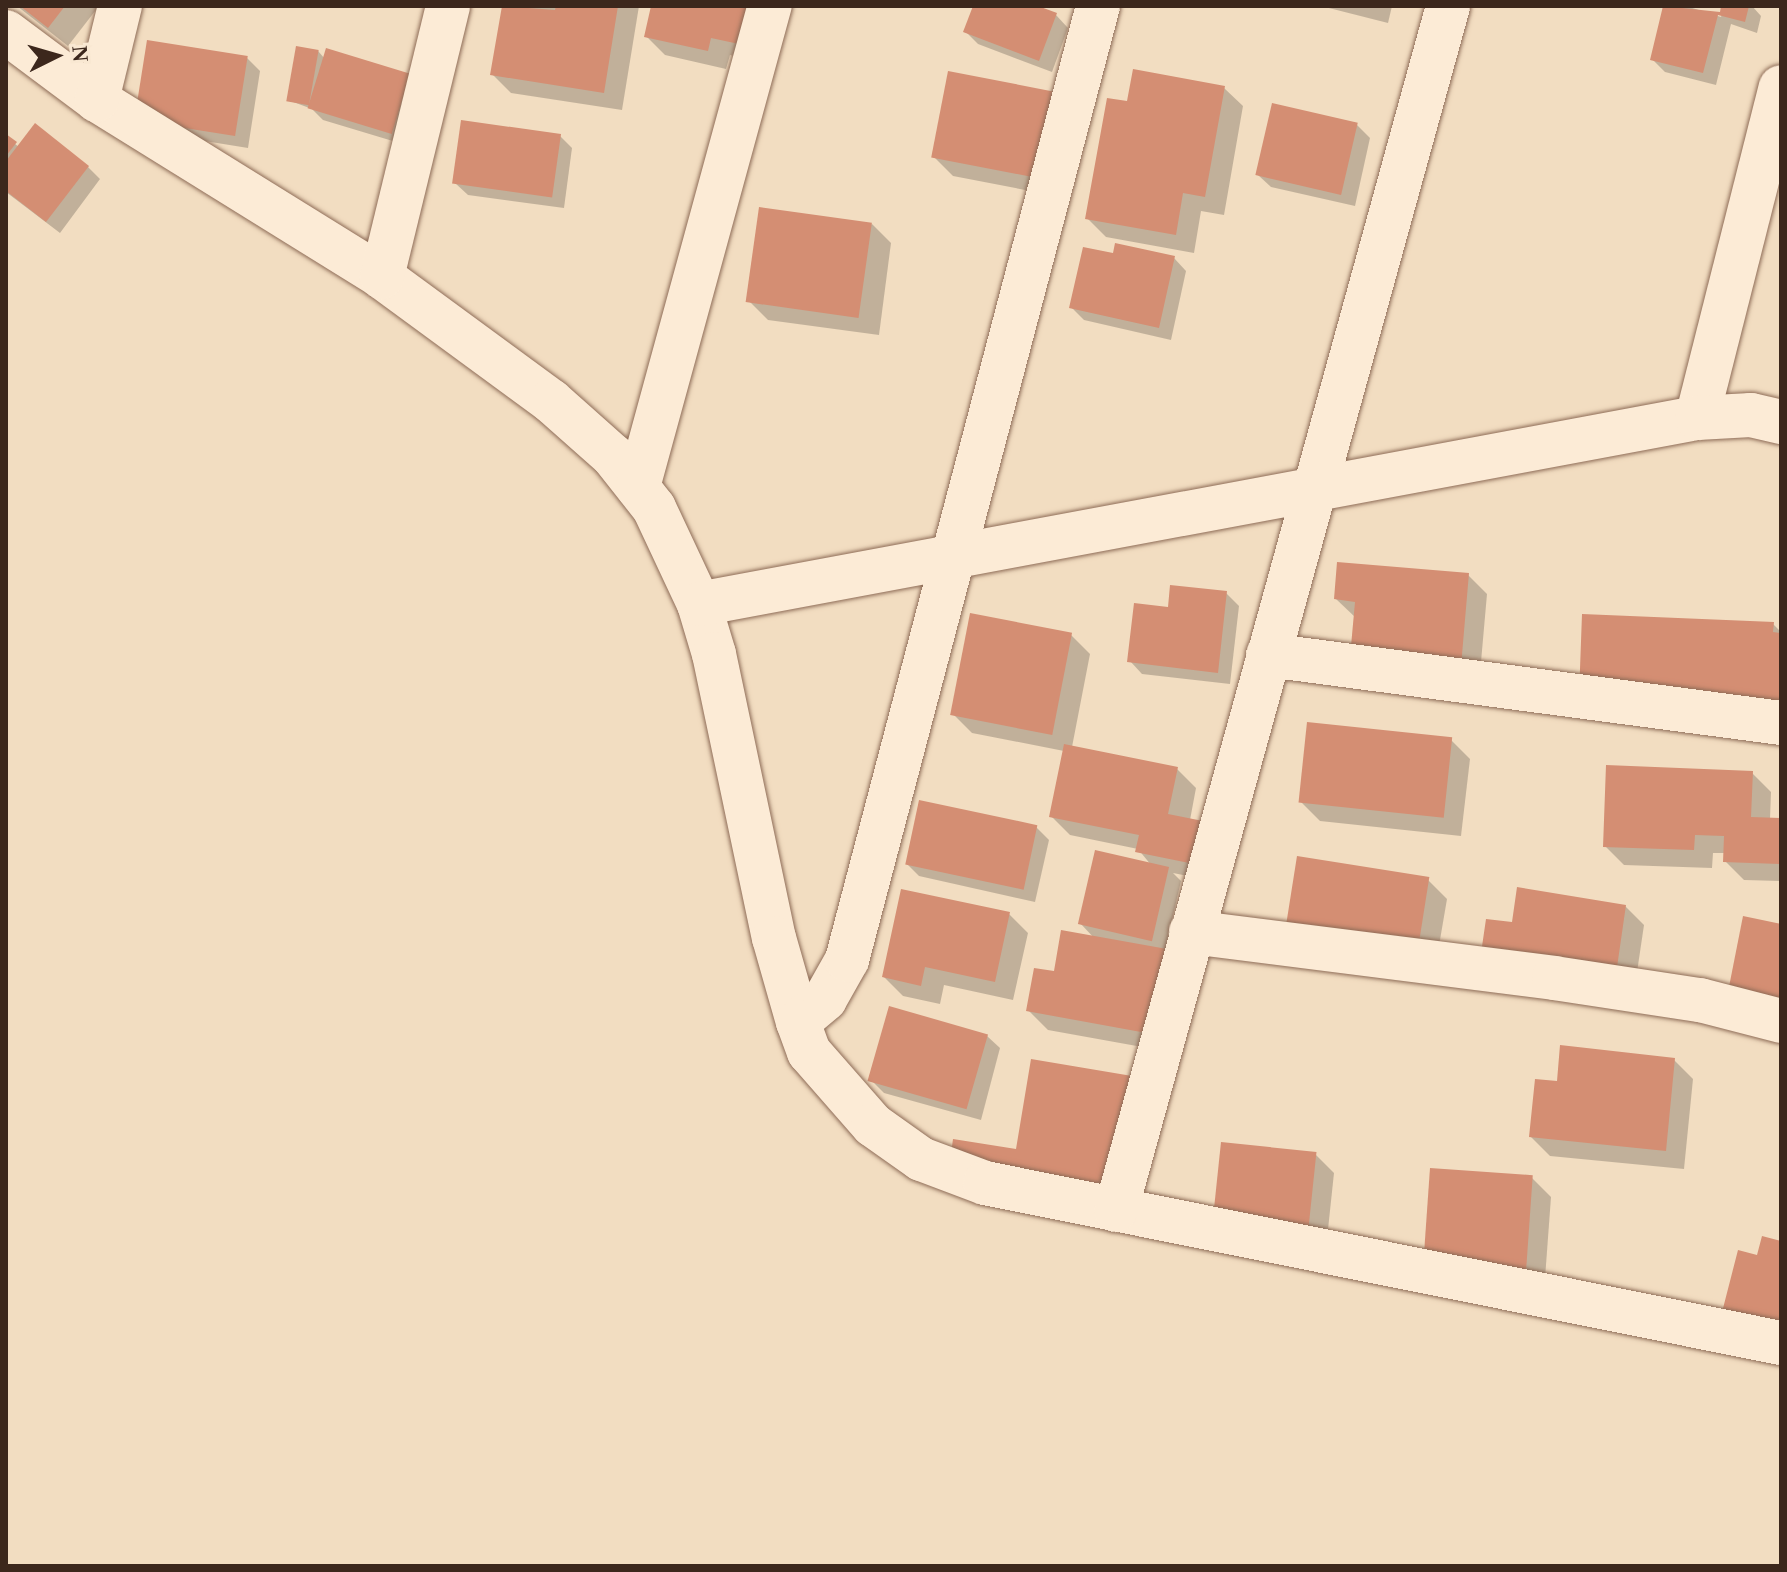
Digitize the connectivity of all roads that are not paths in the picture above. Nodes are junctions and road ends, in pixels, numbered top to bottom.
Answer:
1 (120, 6) edge
2 (448, 6) edge
3 (770, 6) edge
4 (1098, 6) edge
5 (1448, 6) edge
6 (6, 32) edge
7 (1781, 87) edge
8 (97, 100) junction
9 (382, 277) junction
10 (1697, 418) junction
11 (1781, 422) edge
12 (1316, 485) junction
13 (638, 487) junction
14 (954, 559) junction
15 (699, 604) junction
16 (1268, 655) junction
17 (1781, 723) edge
18 (1191, 932) junction
19 (1781, 1021) edge
20 (798, 1022) junction
21 (1116, 1210) junction
22 (1781, 1343) edge

1 - 8 street
2 - 9 street
3 - 13 street
4 - 14 street
5 - 12 street
6 - 8 street
7 - 10 street
8 - 9 street
9 - 13 street
10 - 11 street
10 - 12 street
12 - 14 street
12 - 16 street
13 - 15 street
14 - 15 street
14 - 20 street
15 - 20 street
16 - 17 street
16 - 18 street
18 - 19 street
18 - 21 street
20 - 21 street
21 - 22 street

